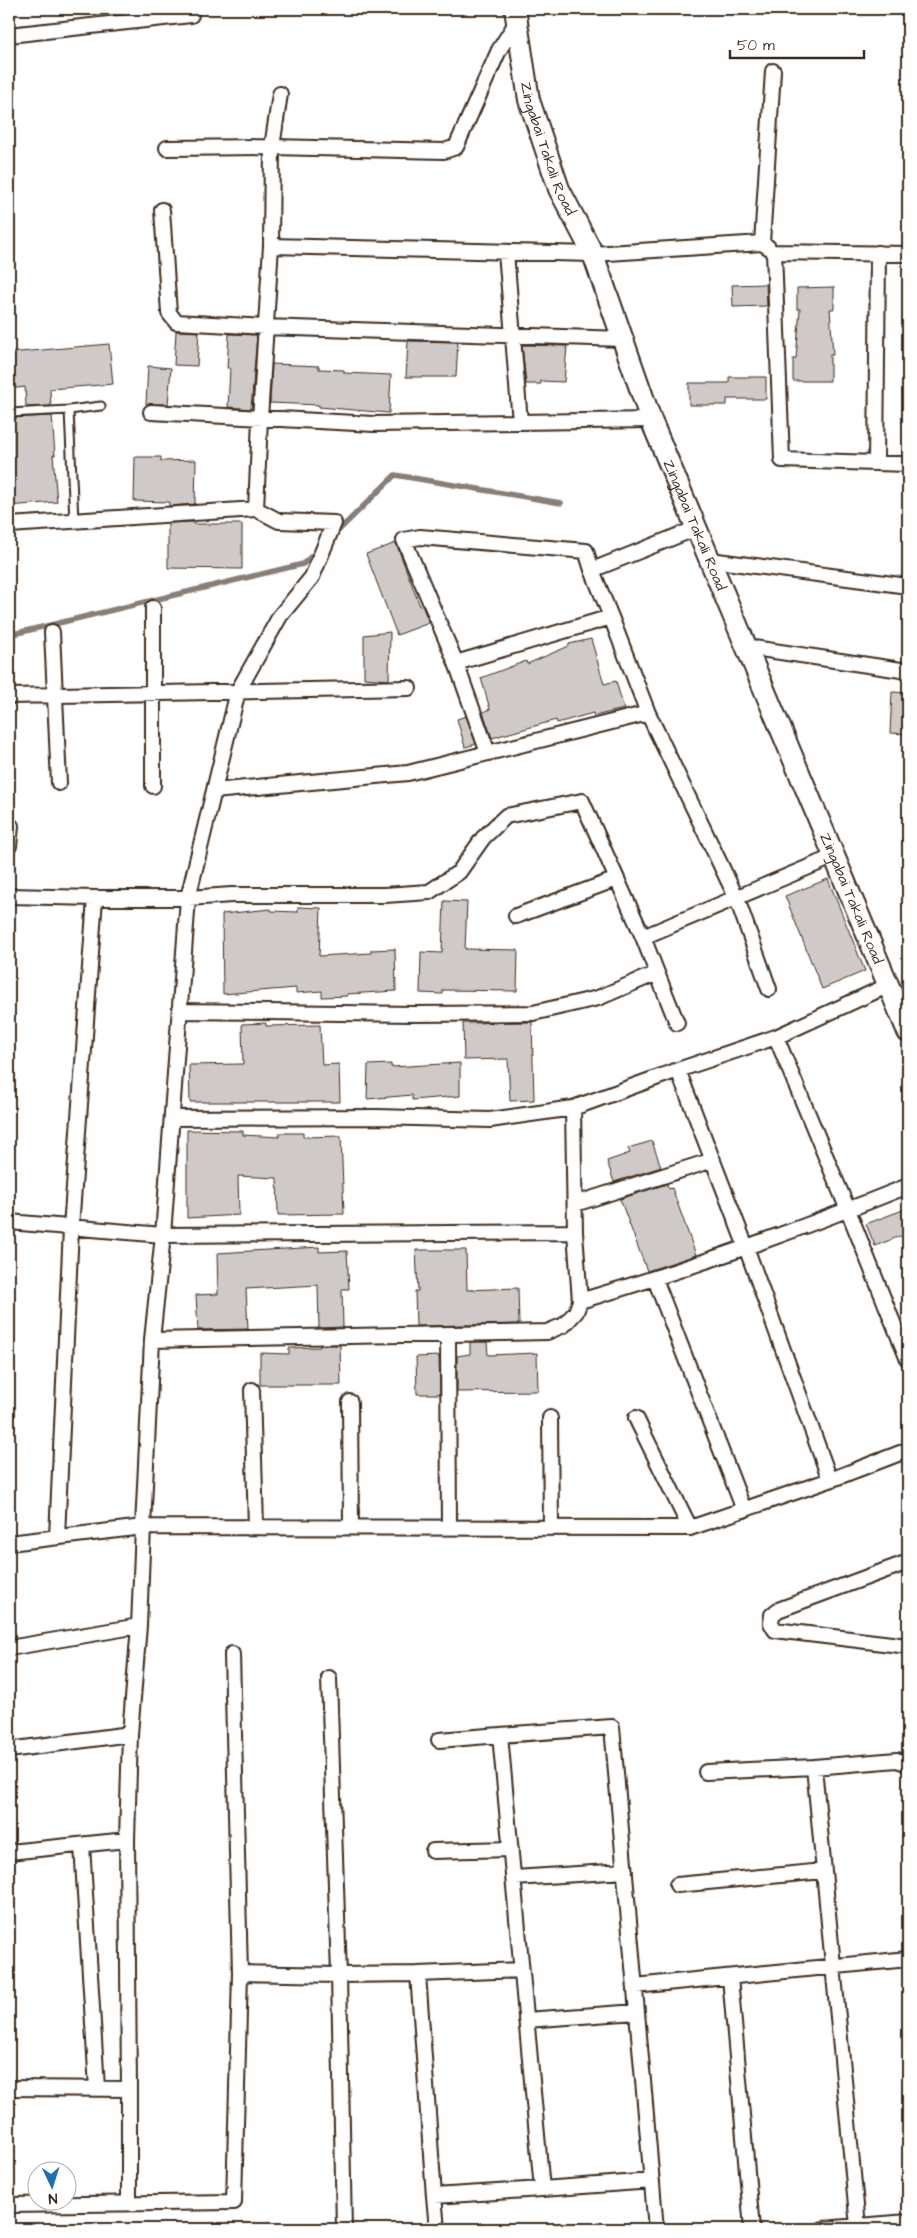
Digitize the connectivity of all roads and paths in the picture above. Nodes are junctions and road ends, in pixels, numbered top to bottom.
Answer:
1 (191, 15) dead end
2 (515, 16) edge
3 (9, 36) edge
4 (773, 71) dead end
5 (280, 94) dead end
6 (272, 147) junction
7 (167, 148) dead end
8 (162, 210) dead end
9 (762, 243) junction
10 (271, 246) junction
11 (506, 252) junction
12 (774, 252) junction
13 (593, 254) junction
14 (878, 254) junction
15 (908, 254) edge
16 (265, 327) junction
17 (515, 336) junction
18 (623, 339) junction
19 (101, 406) dead end
20 (69, 410) junction
21 (151, 412) dead end
22 (9, 413) edge
23 (260, 419) junction
24 (651, 420) junction
25 (520, 422) junction
26 (876, 463) junction
27 (908, 464) edge
28 (256, 509) junction
29 (74, 521) junction
30 (9, 525) edge
31 (697, 528) junction
32 (710, 560) junction
33 (592, 570) junction
34 (908, 586) edge
35 (153, 608) dead end
36 (611, 617) junction
37 (52, 632) dead end
38 (747, 647) junction
39 (456, 663) junction
40 (908, 671) edge
41 (409, 688) dead end
42 (238, 691) junction
43 (154, 692) junction
44 (55, 695) junction
45 (9, 696) edge
46 (648, 713) junction
47 (488, 753) junction
48 (59, 784) dead end
49 (153, 786) dead end
50 (214, 791) junction
51 (11, 826) dead end
52 (9, 846) edge
53 (835, 856) junction
54 (617, 880) junction
55 (9, 896) edge
56 (95, 898) junction
57 (188, 898) junction
58 (737, 898) junction
59 (516, 916) dead end
60 (642, 937) junction
61 (657, 973) junction
62 (889, 985) junction
63 (769, 989) dead end
64 (180, 1011) junction
65 (677, 1023) dead end
66 (907, 1028) edge
67 (776, 1037) junction
68 (678, 1070) junction
69 (573, 1108) junction
70 (172, 1118) junction
71 (713, 1160) junction
72 (908, 1186) edge
73 (575, 1204) junction
74 (848, 1210) junction
75 (9, 1222) edge
76 (71, 1228) junction
77 (575, 1232) junction
78 (163, 1235) junction
79 (746, 1247) junction
80 (654, 1279) junction
81 (580, 1301) junction
82 (448, 1334) junction
83 (152, 1340) junction
84 (908, 1360) edge
85 (252, 1390) dead end
86 (350, 1402) dead end
87 (550, 1418) dead end
88 (636, 1418) dead end
89 (908, 1450) edge
90 (830, 1480) junction
91 (744, 1510) junction
92 (143, 1527) junction
93 (256, 1527) junction
94 (352, 1527) junction
95 (449, 1527) junction
96 (551, 1528) junction
97 (690, 1528) junction
98 (57, 1537) junction
99 (9, 1543) edge
100 (908, 1562) edge
101 (138, 1626) junction
102 (908, 1646) edge
103 (9, 1648) edge
104 (232, 1654) dead end
105 (329, 1678) dead end
106 (130, 1734) junction
107 (500, 1735) junction
108 (439, 1740) dead end
109 (9, 1750) edge
110 (908, 1764) edge
111 (814, 1767) junction
112 (706, 1772) dead end
113 (127, 1840) junction
114 (82, 1845) junction
115 (511, 1849) junction
116 (433, 1851) dead end
117 (9, 1852) edge
118 (625, 1871) junction
119 (823, 1871) junction
120 (514, 1878) junction
121 (677, 1885) dead end
122 (908, 1959) edge
123 (834, 1967) junction
124 (522, 1970) junction
125 (240, 1973) junction
126 (418, 1974) junction
127 (339, 1975) junction
128 (730, 1977) junction
129 (635, 1986) junction
130 (638, 2012) junction
131 (526, 2020) junction
132 (9, 2088) edge
133 (97, 2088) junction
134 (129, 2088) junction
135 (652, 2181) junction
136 (542, 2189) junction
137 (434, 2196) junction
138 (129, 2203) junction
139 (9, 2205) edge
140 (908, 2222) edge
141 (858, 2226) junction
142 (344, 2229) edge
143 (437, 2229) edge
144 (656, 2229) edge
145 (752, 2229) edge
146 (823, 2229) edge

1 - 3 street
2 - 6 street
2 - 13 street, Zingabai Takali Road
4 - 9 street
5 - 6 street
6 - 7 street
6 - 10 street
8 - 16 street
9 - 12 street
9 - 13 street
10 - 11 street
10 - 16 street
11 - 13 street
11 - 17 street
12 - 14 street
12 - 26 street
13 - 18 street, Zingabai Takali Road
14 - 15 street
14 - 26 street
16 - 17 street
16 - 23 street
17 - 18 street
17 - 25 street
18 - 24 street, Zingabai Takali Road
19 - 20 lane
20 - 22 lane
20 - 29 lane
21 - 23 street
23 - 25 street
23 - 28 street
24 - 25 street
24 - 31 street, Zingabai Takali Road
26 - 27 street
28 - 29 street
28 - 42 street
29 - 30 street
31 - 32 street, Zingabai Takali Road
31 - 33 street
32 - 34 street
32 - 38 street, Zingabai Takali Road
33 - 36 street
33 - 39 street
35 - 43 street
36 - 39 street
36 - 46 street
37 - 44 street
38 - 40 street
38 - 53 street, Zingabai Takali Road
39 - 47 street
41 - 42 street
42 - 43 street
42 - 50 street
43 - 44 street
43 - 49 street
44 - 45 street
44 - 48 street
46 - 47 street
46 - 58 street
47 - 50 street
50 - 57 street
51 - 52 street
53 - 58 street
53 - 62 street, Zingabai Takali Road
54 - 57 street
54 - 59 street
54 - 60 street
55 - 56 street
56 - 57 street
56 - 76 street
57 - 64 street
58 - 60 street
58 - 63 street
60 - 61 street
61 - 64 street
61 - 65 street
62 - 66 street, Zingabai Takali Road
62 - 67 street
64 - 70 street
67 - 68 street
67 - 74 street
68 - 69 street
68 - 71 street
69 - 70 street
69 - 73 street
70 - 78 street
71 - 73 street
71 - 79 street
72 - 74 street
73 - 77 street
74 - 79 street
74 - 84 street
75 - 76 street
76 - 78 street
76 - 98 street
77 - 78 street
77 - 81 street
78 - 83 street
79 - 80 street
79 - 90 street
80 - 81 street
80 - 91 street
81 - 82 street
82 - 83 street
82 - 95 street
83 - 92 street
85 - 93 street
86 - 94 street
87 - 96 street
88 - 97 street
89 - 90 street
90 - 91 street
91 - 97 street
92 - 93 street
92 - 98 street
92 - 101 street
93 - 94 street
94 - 95 street
95 - 96 street
96 - 97 street
98 - 99 street
100 - 102 street
101 - 103 street
101 - 106 street
104 - 125 street
105 - 127 street
106 - 109 street
106 - 113 street
107 - 108 street
107 - 115 street
107 - 118 street
110 - 111 street
111 - 112 street
111 - 119 street
113 - 114 street
113 - 134 street
114 - 117 street
114 - 133 street
115 - 116 street
115 - 120 street
118 - 120 street
118 - 129 street
119 - 121 street
119 - 123 street
120 - 124 street
122 - 123 street
123 - 128 street
123 - 141 street
124 - 126 street
124 - 131 street
125 - 127 street
125 - 138 street
126 - 127 street
126 - 137 street
127 - 142 street
128 - 129 street
128 - 145 street
129 - 130 street
130 - 131 street
130 - 135 street
131 - 136 street
132 - 133 street
133 - 134 street
134 - 138 street
135 - 136 street
135 - 144 street
136 - 137 street
137 - 143 street
138 - 139 street
140 - 141 street
141 - 146 street

